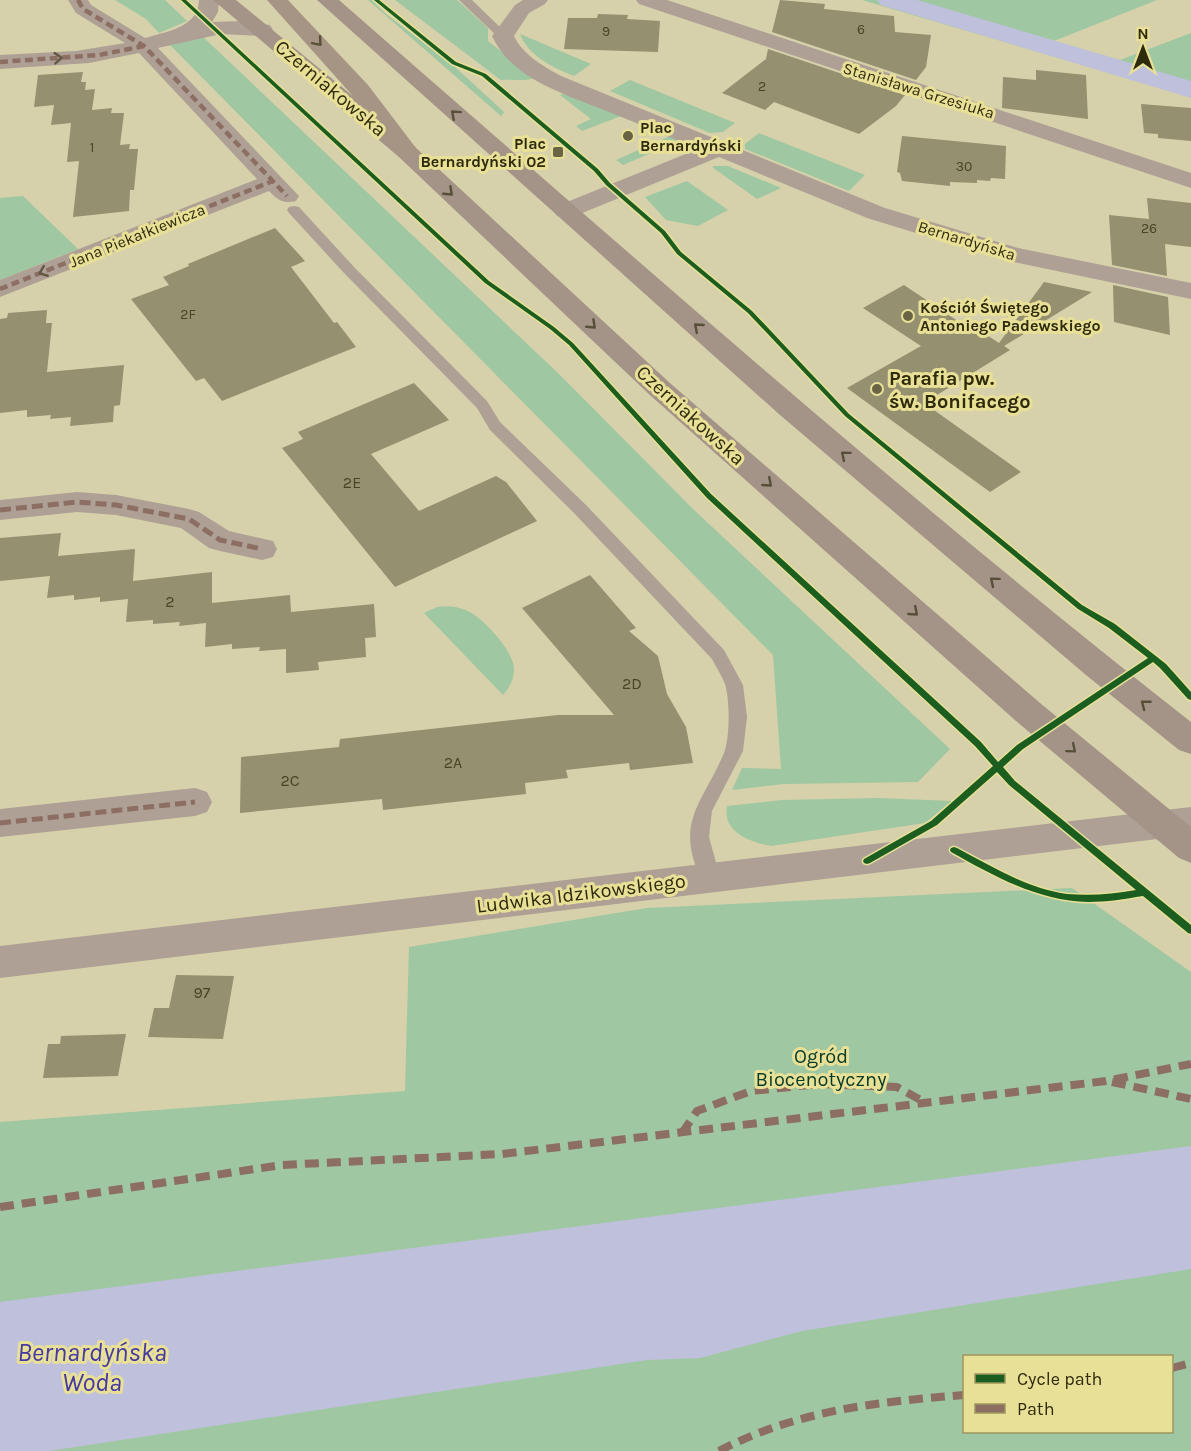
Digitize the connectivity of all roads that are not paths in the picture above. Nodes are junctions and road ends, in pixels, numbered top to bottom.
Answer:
1 (78, 0) edge
2 (209, 0) edge
3 (224, 0) edge
4 (278, 0) edge
5 (327, 0) edge
6 (465, 0) edge
7 (538, 0) edge
8 (646, 0) edge
9 (262, 30) junction
10 (181, 34) junction
11 (502, 36) junction
12 (144, 46) junction
13 (0, 62) edge
14 (718, 149) junction
15 (407, 152) junction
16 (1191, 181) edge
17 (285, 196) junction
18 (566, 211) junction
19 (0, 289) edge
20 (1191, 291) edge
21 (0, 510) edge
22 (262, 549) dead end
23 (1191, 741) edge
24 (195, 802) dead end
25 (0, 823) edge
26 (1177, 823) edge
27 (1191, 848) edge
28 (710, 877) junction
29 (0, 962) edge

1 - 12 street
2 - 10 street
3 - 9 main road, Czerniakowska
4 -> 15 main road
18 -> 5 main road
6 - 11 lane
7 - 11 street
8 - 16 street, Stanisława Grzesiuka
9 - 10 street
9 - 15 main road, Czerniakowska
10 - 12 street
11 - 14 street
13 -> 12 street
12 - 17 street
14 - 18 street
14 - 20 street, Bernardyńska
15 -> 26 main road, Czerniakowska
17 -> 19 street, Jana Piekałkiewicza
17 - 28 lane
23 -> 18 main road
21 - 22 street
24 - 25 street
26 - 27 main road, Czerniakowska
26 - 28 street, Ludwika Idzikowskiego
28 - 29 street, Ludwika Idzikowskiego

